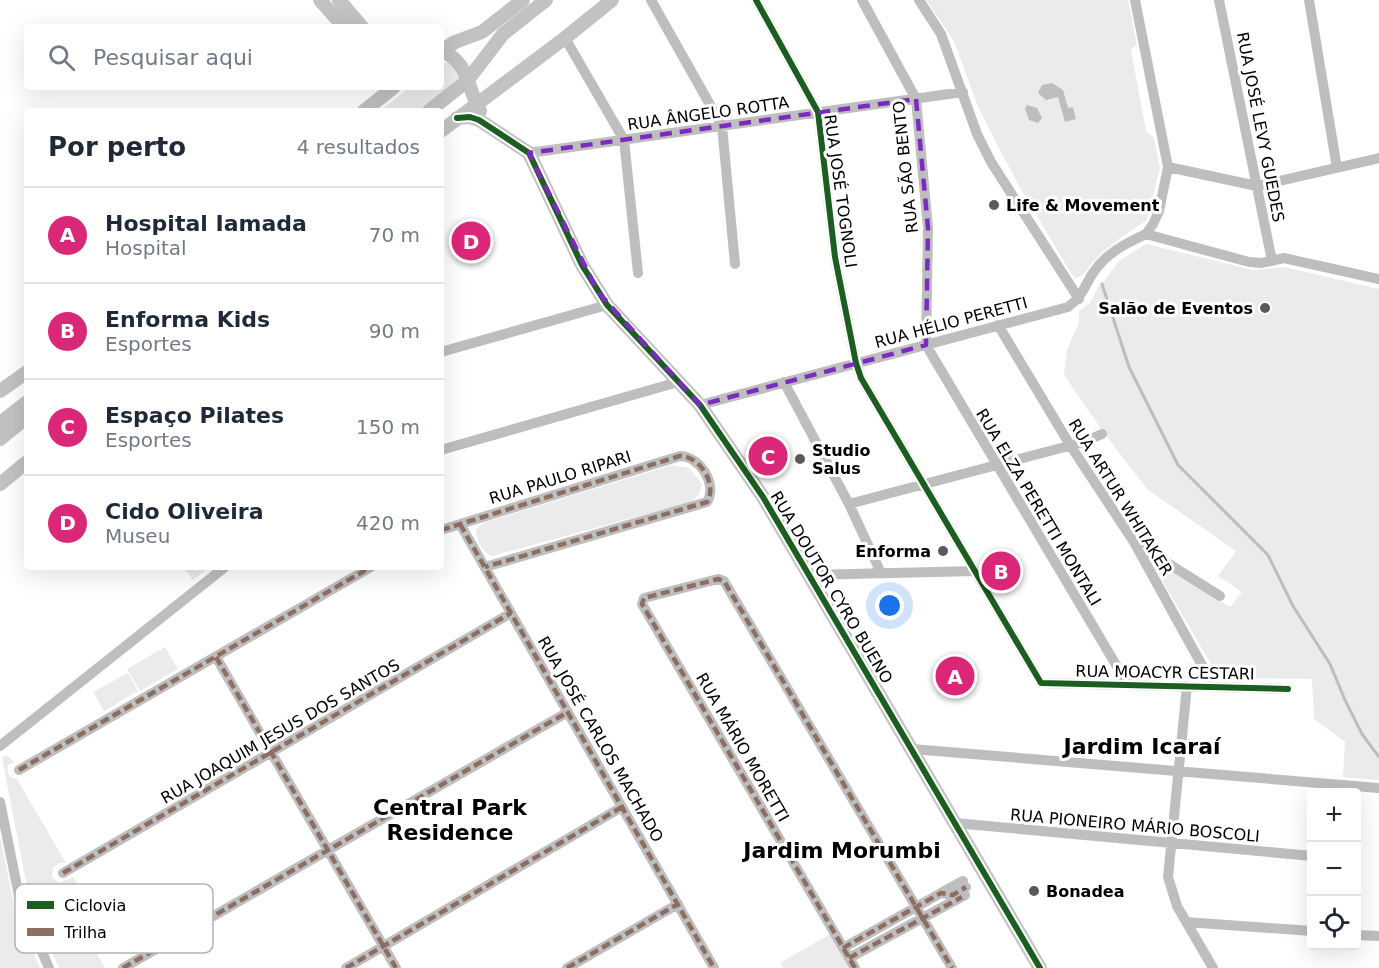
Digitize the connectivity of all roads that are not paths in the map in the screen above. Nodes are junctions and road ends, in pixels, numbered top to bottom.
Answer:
1 (523, 0) edge
2 (546, 0) edge
3 (612, 0) edge
4 (651, 0) edge
5 (756, 0) edge
6 (862, 0) edge
7 (919, 0) edge
8 (1134, 0) edge
9 (1220, 0) edge
10 (1308, 0) edge
11 (331, 2) edge
12 (342, 24) edge
13 (358, 24) edge
14 (565, 38) junction
15 (444, 49) edge
16 (444, 52) edge
17 (467, 81) junction
18 (390, 90) edge
19 (963, 92) junction
20 (916, 99) junction
21 (476, 104) junction
22 (368, 108) edge
23 (433, 108) edge
24 (818, 112) junction
25 (457, 118) junction
26 (490, 125) junction
27 (722, 126) junction
28 (444, 129) edge
29 (624, 140) junction
30 (529, 153) junction
31 (1379, 158) edge
32 (1168, 167) junction
33 (1337, 168) junction
34 (1257, 186) junction
35 (1146, 234) junction
36 (1272, 261) junction
37 (735, 264) dead end
38 (638, 273) dead end
39 (1379, 279) edge
40 (1079, 299) junction
41 (607, 305) junction
42 (998, 325) junction
43 (926, 345) junction
44 (444, 351) edge
45 (856, 363) junction
46 (24, 374) edge
47 (678, 382) junction
48 (784, 382) junction
49 (0, 391) edge
50 (24, 404) edge
51 (700, 405) junction
52 (24, 419) edge
53 (0, 423) edge
54 (1102, 434) dead end
55 (0, 439) edge
56 (1070, 445) junction
57 (444, 449) edge
58 (24, 464) edge
59 (997, 465) junction
60 (0, 484) edge
61 (924, 484) junction
62 (849, 504) junction
63 (460, 524) junction
64 (444, 529) edge
65 (1134, 542) junction
66 (485, 567) junction
67 (221, 570) edge
68 (366, 570) edge
69 (975, 571) junction
70 (881, 573) junction
71 (810, 575) junction
72 (1221, 596) dead end
73 (511, 613) junction
74 (216, 657) junction
75 (1041, 683) joint
76 (1128, 685) junction
77 (1187, 686) junction
78 (1214, 687) junction
79 (1288, 689) dead end
80 (568, 712) junction
81 (0, 746) edge
82 (912, 749) junction
83 (272, 754) junction
84 (18, 770) dead end
85 (1180, 772) junction
86 (1338, 788) edge
87 (1379, 788) edge
88 (1361, 789) edge
89 (0, 802) edge
90 (622, 807) junction
91 (955, 823) junction
92 (1170, 843) junction
93 (328, 851) junction
94 (1307, 856) edge
95 (63, 873) dead end
96 (17, 884) edge
97 (678, 904) junction
98 (916, 907) junction
99 (213, 917) edge
100 (923, 918) junction
101 (1186, 922) junction
102 (872, 931) junction
103 (1307, 931) edge
104 (1361, 935) edge
105 (1379, 936) edge
106 (878, 942) junction
107 (383, 946) junction
108 (843, 948) junction
109 (43, 953) edge
110 (149, 953) edge
111 (852, 963) edge
112 (49, 968) edge
113 (123, 968) edge
114 (345, 968) edge
115 (396, 968) edge
116 (567, 968) edge
117 (714, 968) edge
118 (952, 968) edge
119 (1040, 968) edge
120 (1213, 968) edge

1 - 15 street
2 - 17 street
3 - 14 street
4 - 27 street
5 - 24 street, RUA JOSÉ TOGNOLI
6 - 20 street, RUA SÃO BENTO
7 - 19 street
8 - 32 street
9 - 34 street, RUA JOSÉ LEVY GUEDES
10 - 33 street
11 - 12 street
11 - 13 street
14 - 21 street
14 - 29 street
16 - 17 street, RUA DOUTOR CYRO BUENO
17 - 21 street, RUA DOUTOR CYRO BUENO
17 - 23 street
18 - 22 street
19 - 20 street, RUA ÂNGELO ROTTA
19 - 40 street
20 - 24 street, RUA ÂNGELO ROTTA
20 - 43 street, RUA SÃO BENTO
21 - 25 street
21 - 26 street, RUA DOUTOR CYRO BUENO
24 - 27 street, RUA ÂNGELO ROTTA
24 - 45 street, RUA JOSÉ TOGNOLI
25 - 26 street, RUA DOUTOR CYRO BUENO
25 - 28 street
26 - 30 street, RUA DOUTOR CYRO BUENO
27 - 29 street, RUA ÂNGELO ROTTA
27 - 37 street
29 - 30 street, RUA ÂNGELO ROTTA
29 - 38 street
30 - 41 street, RUA DOUTOR CYRO BUENO
31 - 33 street
32 - 34 street
32 - 35 street
33 - 34 street
34 - 36 street, RUA JOSÉ LEVY GUEDES
35 - 36 street
35 - 40 street
36 - 39 street
40 - 42 street, RUA HÉLIO PERETTI
41 - 44 street
41 - 47 street, RUA DOUTOR CYRO BUENO
42 - 43 street, RUA HÉLIO PERETTI
42 - 56 street, RUA ARTUR WHITAKER
43 - 45 street, RUA HÉLIO PERETTI
43 - 59 street, RUA ELZA PERETTI MONTALI
45 - 48 street, RUA HÉLIO PERETTI
45 - 61 street, RUA JOSÉ TOGNOLI
46 - 49 street
47 - 51 street, RUA DOUTOR CYRO BUENO
47 - 57 street
48 - 51 street, RUA HÉLIO PERETTI
48 - 62 street
50 - 53 street
51 - 71 street, RUA DOUTOR CYRO BUENO
52 - 55 street
54 - 56 street
56 - 59 street
56 - 65 street, RUA ARTUR WHITAKER
58 - 60 street
59 - 61 street
59 - 76 street, RUA ELZA PERETTI MONTALI
61 - 62 street
61 - 69 street, RUA JOSÉ TOGNOLI
62 - 70 street
63 - 64 street, RUA PAULO RIPARI
63 - 66 street, RUA JOSÉ CARLOS MACHADO
63 - 66 street, RUA PAULO RIPARI
65 - 72 street
65 - 78 street, RUA ARTUR WHITAKER
66 - 73 street, RUA JOSÉ CARLOS MACHADO
67 - 81 street
68 - 74 street
69 - 70 street
69 - 75 street, RUA JOSÉ TOGNOLI
70 - 71 street
71 - 82 street, RUA DOUTOR CYRO BUENO
73 - 80 street, RUA JOSÉ CARLOS MACHADO
73 - 83 street, RUA JOAQUIM JESUS DOS SANTOS
74 - 83 street
74 - 84 street
75 - 76 street, RUA MOACYR CESTARI
76 - 77 street, RUA MOACYR CESTARI
77 - 78 street, RUA MOACYR CESTARI
77 - 85 street
78 - 79 street, RUA MOACYR CESTARI
80 - 90 street, RUA JOSÉ CARLOS MACHADO
80 - 93 street
82 - 85 street
82 - 91 street, RUA DOUTOR CYRO BUENO
83 - 93 street
83 - 95 street, RUA JOAQUIM JESUS DOS SANTOS
85 - 86 street
85 - 92 street
87 - 88 street
89 - 96 street
90 - 97 street, RUA JOSÉ CARLOS MACHADO
90 - 107 street
91 - 92 street, RUA PIONEIRO MÁRIO BOSCOLI
91 - 119 street, RUA DOUTOR CYRO BUENO
92 - 94 street, RUA PIONEIRO MÁRIO BOSCOLI
92 - 101 street
93 - 99 street
93 - 107 street
97 - 116 street
97 - 117 street, RUA JOSÉ CARLOS MACHADO
98 - 100 street
98 - 100 street
98 - 102 street
98 - 108 street, RUA MÁRIO MORETTI
100 - 106 street
100 - 118 street
101 - 103 street
101 - 120 street
102 - 106 street
102 - 108 street
104 - 105 street
106 - 111 street
107 - 114 street
107 - 115 street
108 - 111 street, RUA MÁRIO MORETTI
109 - 112 street
110 - 113 street

